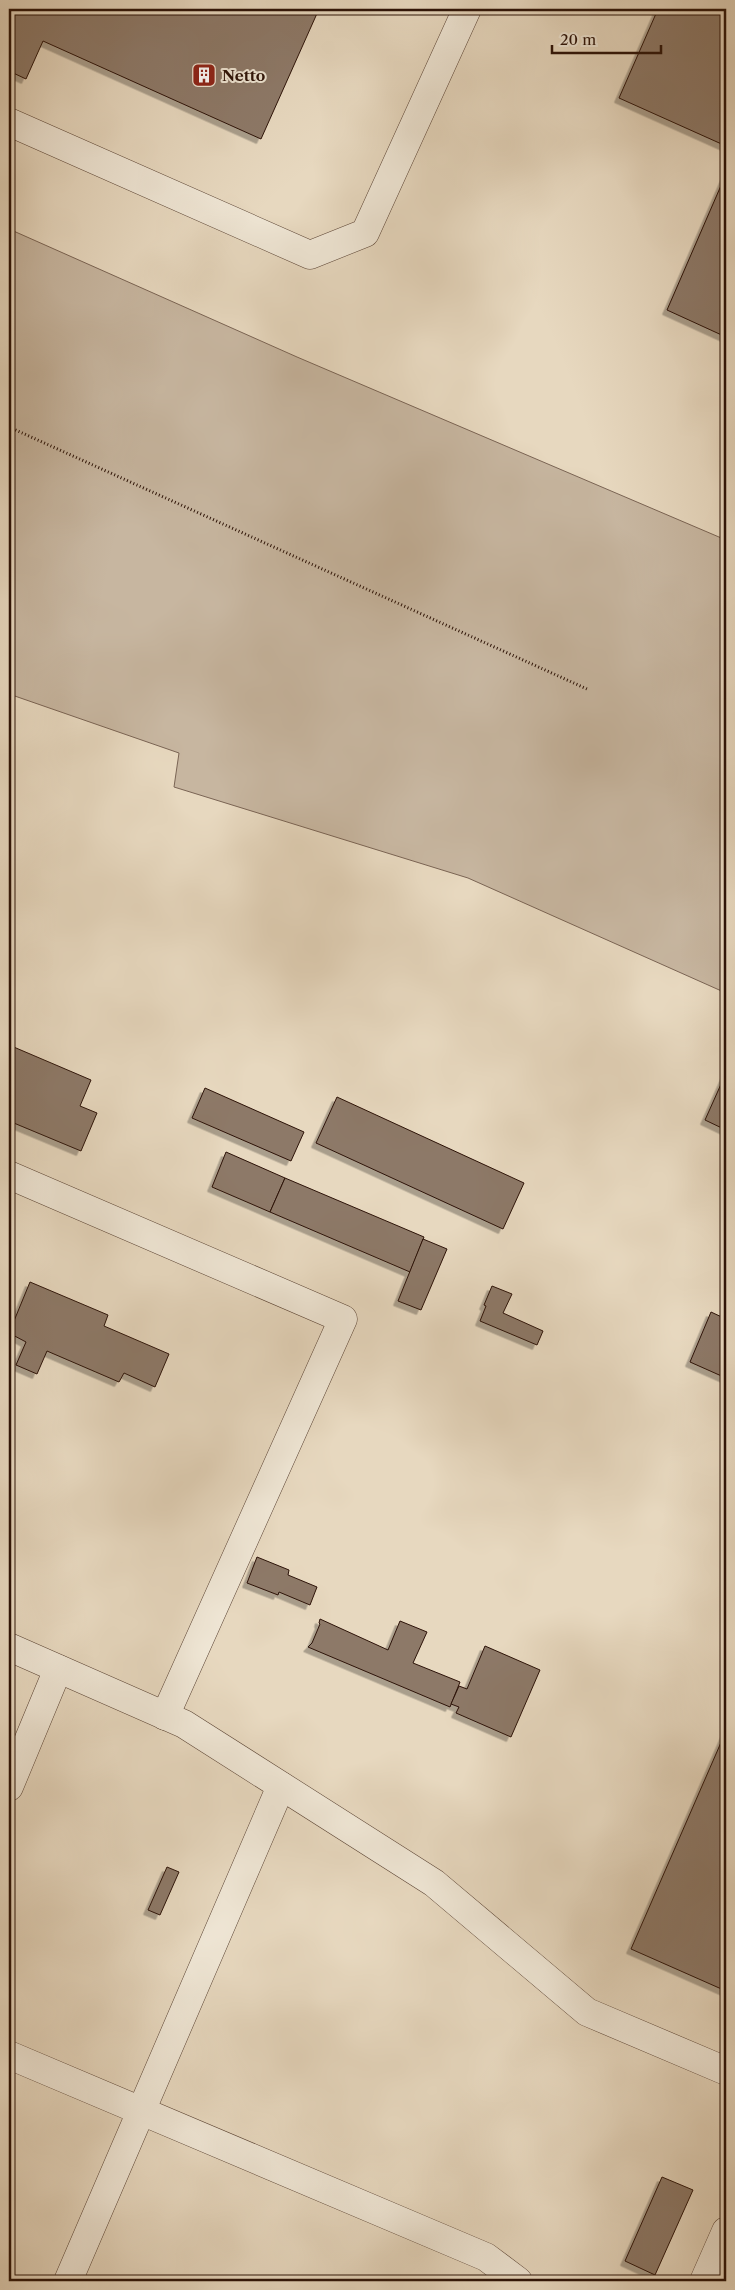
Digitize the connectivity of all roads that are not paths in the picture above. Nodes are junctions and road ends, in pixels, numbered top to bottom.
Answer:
1 (467, 9) edge
2 (9, 122) edge
3 (9, 1175) edge
4 (9, 1647) edge
5 (58, 1669) junction
6 (165, 1716) junction
7 (281, 1786) junction
8 (9, 1787) edge
9 (9, 2054) edge
10 (726, 2071) edge
11 (142, 2111) junction
12 (726, 2231) edge
13 (486, 2257) junction
14 (68, 2281) edge
15 (518, 2281) edge
16 (540, 2281) edge
17 (704, 2281) edge

1 - 2 lane
3 - 6 lane
4 - 5 lane
5 - 6 lane
5 - 8 lane
6 - 7 lane
7 - 10 lane
7 - 11 lane
9 - 11 lane
11 - 13 lane
11 - 14 lane
12 - 17 lane
13 - 15 lane
13 - 16 lane

